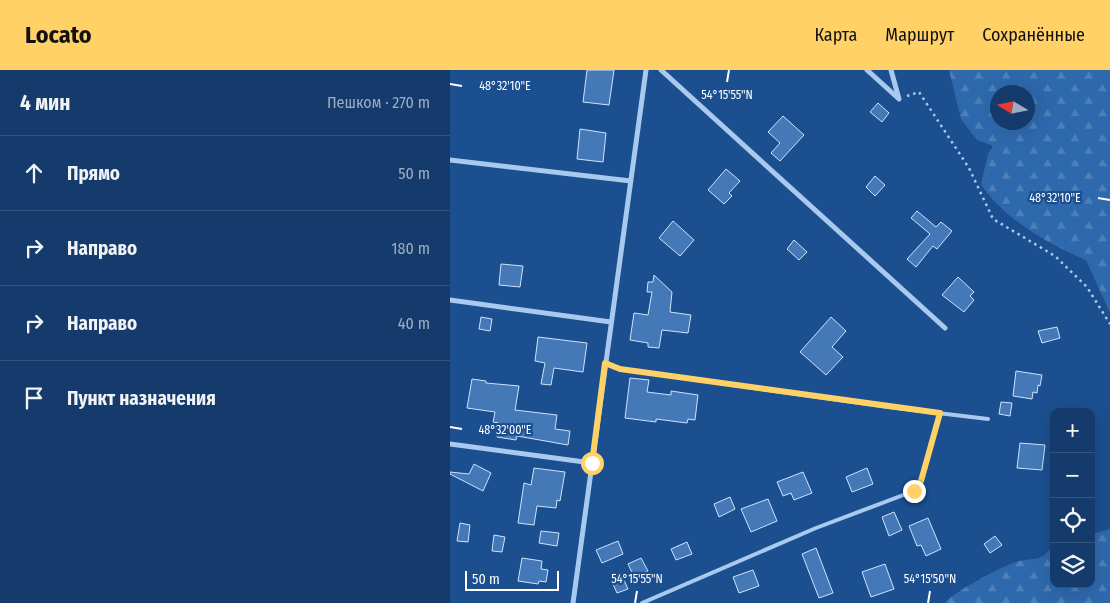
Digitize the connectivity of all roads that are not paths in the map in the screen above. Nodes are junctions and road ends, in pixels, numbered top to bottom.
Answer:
1 (646, 70) edge
2 (661, 70) edge
3 (866, 70) edge
4 (891, 70) edge
5 (450, 160) edge
6 (630, 181) junction
7 (450, 300) edge
8 (611, 322) junction
9 (945, 328) dead end
10 (605, 363) junction
11 (940, 413) junction
12 (988, 419) dead end
13 (450, 444) edge
14 (592, 463) junction
15 (573, 603) edge
16 (642, 603) edge

1 - 6 street
2 - 9 street
3 - 4 street
5 - 6 street
6 - 8 street
7 - 8 street
8 - 10 street
10 - 11 lane
10 - 14 street
11 - 12 lane
11 - 16 lane
13 - 14 street
14 - 15 street

